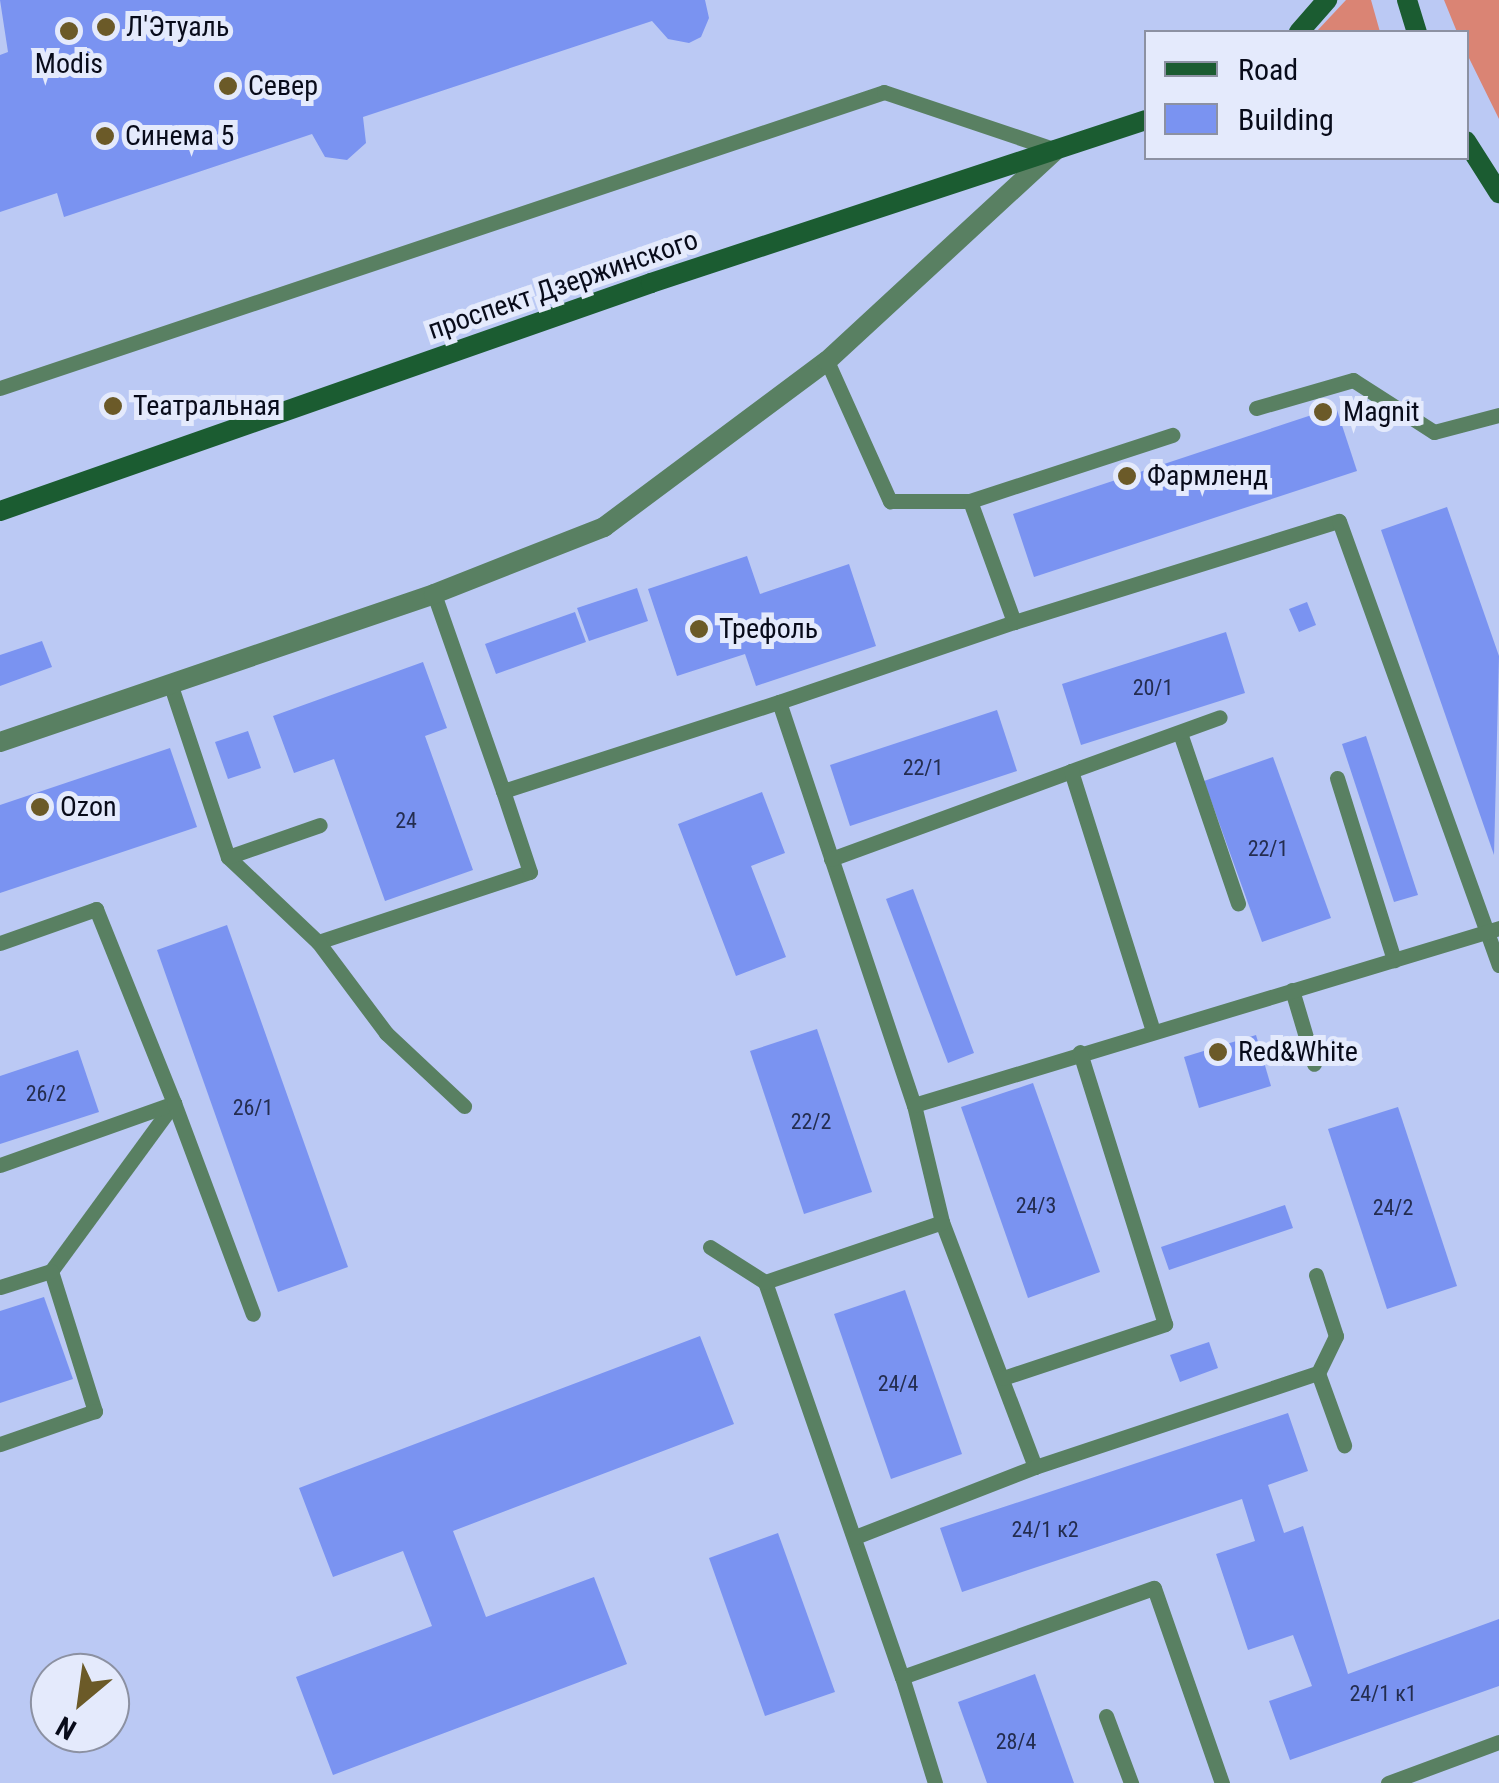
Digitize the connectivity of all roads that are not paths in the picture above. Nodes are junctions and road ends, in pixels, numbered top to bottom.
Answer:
1 (1327, 0) edge
2 (1407, 0) edge
3 (1301, 30) edge
4 (1416, 30) edge
5 (1144, 121) edge
6 (1056, 150) junction
7 (1472, 162) edge
8 (1499, 193) edge
9 (828, 361) junction
10 (0, 388) edge
11 (1256, 408) dead end
12 (1499, 414) edge
13 (1172, 435) dead end
14 (970, 501) junction
15 (0, 511) edge
16 (434, 594) junction
17 (1014, 622) junction
18 (171, 686) junction
19 (779, 702) junction
20 (1220, 718) dead end
21 (1180, 733) junction
22 (0, 742) edge
23 (1070, 771) junction
24 (1337, 778) dead end
25 (503, 791) junction
26 (320, 826) dead end
27 (228, 857) junction
28 (831, 859) junction
29 (1238, 903) dead end
30 (1493, 930) edge
31 (318, 942) junction
32 (0, 943) edge
33 (1394, 960) junction
34 (1499, 965) edge
35 (1292, 990) junction
36 (1152, 1028) junction
37 (1080, 1052) junction
38 (1314, 1064) dead end
39 (174, 1103) junction
40 (914, 1105) junction
41 (464, 1106) dead end
42 (0, 1165) edge
43 (942, 1222) junction
44 (710, 1247) dead end
45 (51, 1271) junction
46 (1316, 1275) dead end
47 (765, 1282) junction
48 (0, 1288) edge
49 (253, 1314) dead end
50 (1318, 1373) junction
51 (1003, 1378) junction
52 (0, 1444) edge
53 (1344, 1445) dead end
54 (1035, 1466) junction
55 (855, 1536) junction
56 (902, 1677) junction
57 (1106, 1716) dead end
58 (1499, 1742) edge
59 (935, 1783) edge
60 (1131, 1783) edge
61 (1222, 1783) edge
62 (1388, 1783) edge

1 - 3 main road
2 - 4 main road
5 - 6 main road, проспект Дзержинского
6 - 9 street
6 - 10 lane
6 - 15 main road, проспект Дзержинского
7 - 8 main road
9 - 14 lane
9 - 16 street
11 - 12 lane
13 - 14 lane
14 - 17 lane
16 - 18 street
16 - 25 lane
17 - 19 lane
17 - 30 lane
18 - 22 street
18 - 27 lane
19 - 25 lane
19 - 28 lane
20 - 21 lane
21 - 23 lane
21 - 29 lane
23 - 28 lane
23 - 36 lane
24 - 33 lane
25 - 31 lane
26 - 27 lane
27 - 31 lane
28 - 40 lane
30 - 33 lane
30 - 34 lane
31 - 41 lane
32 - 39 lane
33 - 35 lane
35 - 36 lane
35 - 38 lane
36 - 37 lane
37 - 40 lane
37 - 51 lane
39 - 42 lane
39 - 45 lane
39 - 49 lane
40 - 43 lane
43 - 47 lane
43 - 51 lane
44 - 47 lane
45 - 48 lane
45 - 52 lane
46 - 50 lane
47 - 55 lane
50 - 53 lane
50 - 54 lane
51 - 54 lane
54 - 55 lane
55 - 56 lane
56 - 59 lane
56 - 61 lane
57 - 60 lane
58 - 62 lane

